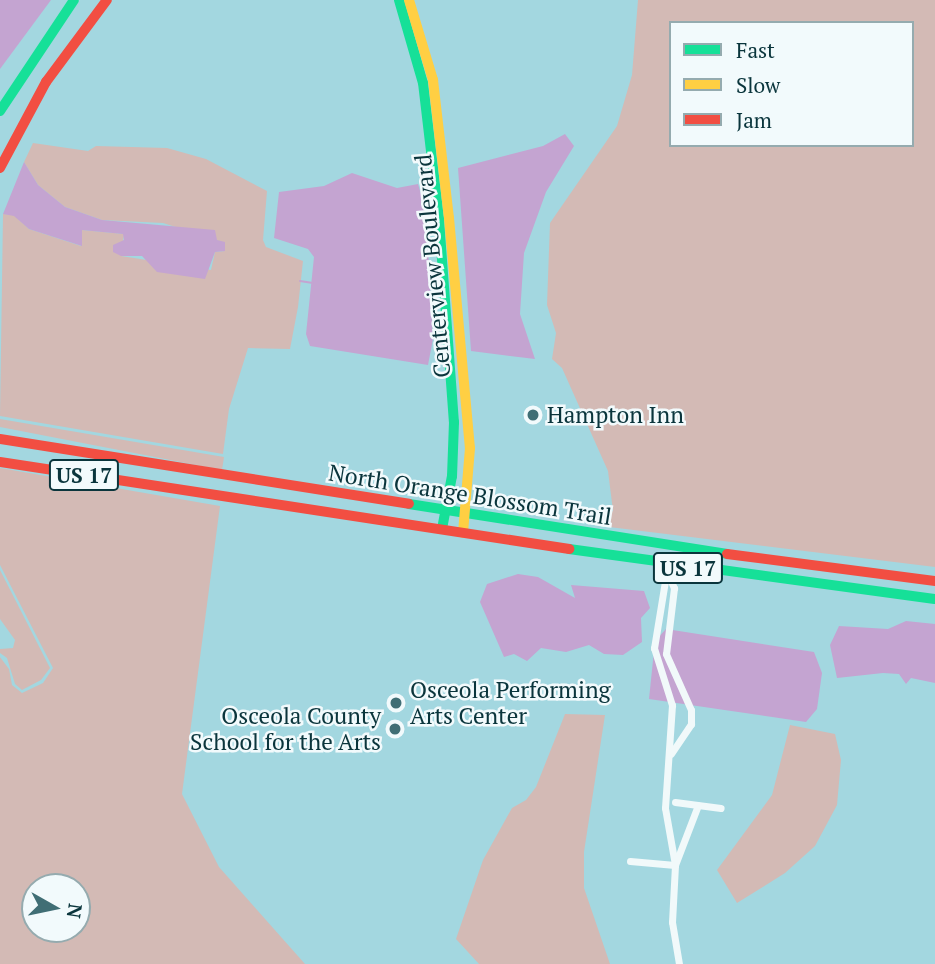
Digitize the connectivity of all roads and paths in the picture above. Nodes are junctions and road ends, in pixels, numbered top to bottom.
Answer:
1 (74, 0) edge
2 (107, 0) edge
3 (398, 0) edge
4 (409, 0) edge
5 (425, 68) junction
6 (0, 111) edge
7 (0, 168) edge
8 (457, 384) junction
9 (0, 439) edge
10 (0, 461) edge
11 (445, 511) junction
12 (464, 514) junction
13 (442, 529) junction
14 (463, 533) junction
15 (709, 552) junction
16 (678, 566) junction
17 (935, 580) edge
18 (935, 599) edge
19 (683, 697) junction
20 (671, 701) junction
21 (670, 724) junction
22 (686, 730) junction
23 (671, 754) junction
24 (675, 802) dead end
25 (698, 805) junction
26 (721, 808) dead end
27 (631, 861) dead end
28 (675, 865) junction
29 (679, 964) edge

1 - 6 main road
2 - 7 main road
3 - 5 main road, Centerview Boulevard
4 - 5 main road, Centerview Boulevard
5 - 8 main road, Centerview Boulevard
8 - 11 main road, Centerview Boulevard
8 - 12 main road, Centerview Boulevard
9 - 11 main road, North Orange Blossom Trail / US 17
10 - 13 main road, North Orange Blossom Trail / US 17
11 - 12 main road, North Orange Blossom Trail / US 17
11 - 13 main road, Centerview Boulevard
12 - 14 main road, Centerview Boulevard
12 - 15 main road, North Orange Blossom Trail / US 17
13 - 14 main road, North Orange Blossom Trail / US 17
14 - 16 main road, North Orange Blossom Trail / US 17
15 - 16 main road
15 - 17 main road, North Orange Blossom Trail / US 17
16 - 18 main road, North Orange Blossom Trail / US 17
19 - 20 street
19 - 20 street
19 - 22 street
20 - 21 street
21 - 22 street
21 - 23 street
22 - 23 street
23 - 28 street
24 - 25 street
25 - 26 street
25 - 28 street
27 - 28 street
28 - 29 street

